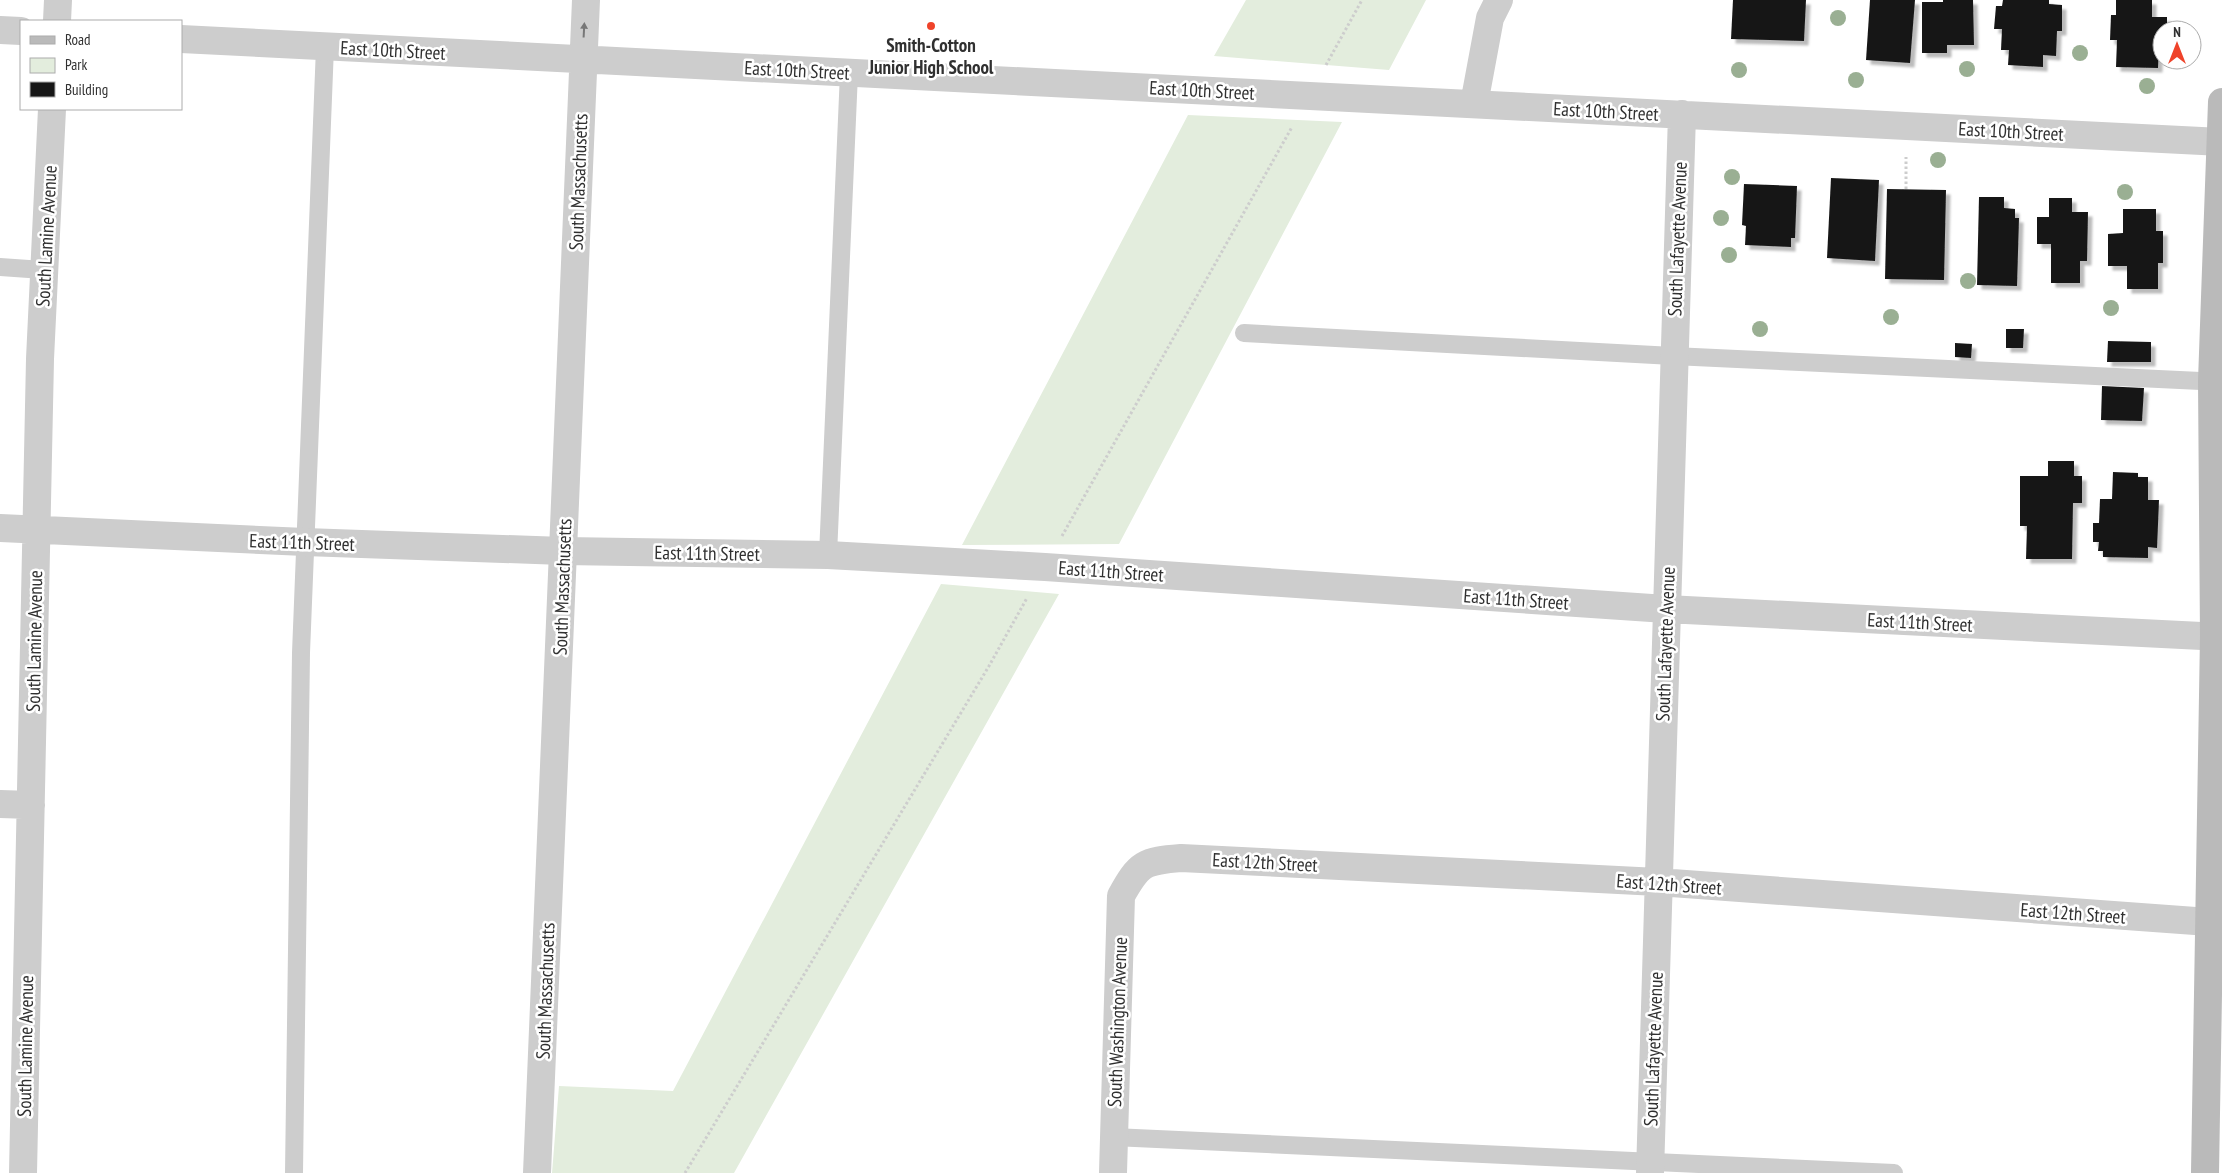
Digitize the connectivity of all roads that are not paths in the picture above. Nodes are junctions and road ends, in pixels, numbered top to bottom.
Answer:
1 (58, 0) edge
2 (586, 0) edge
3 (1500, 0) edge
4 (57, 20) edge
5 (0, 30) edge
6 (20, 31) edge
7 (182, 39) edge
8 (324, 47) junction
9 (583, 59) junction
10 (849, 73) junction
11 (2222, 102) edge
12 (1474, 104) junction
13 (52, 110) edge
14 (1682, 114) junction
15 (2222, 142) edge
16 (0, 267) edge
17 (43, 270) junction
18 (1244, 333) dead end
19 (1673, 356) junction
20 (2217, 382) edge
21 (0, 528) edge
22 (36, 529) junction
23 (305, 542) junction
24 (563, 551) junction
25 (828, 555) junction
26 (1666, 609) junction
27 (2218, 636) edge
28 (0, 804) edge
29 (31, 805) junction
30 (1133, 874) joint
31 (1658, 882) junction
32 (2209, 922) junction
33 (1114, 1137) junction
34 (1650, 1168) edge
35 (22, 1173) edge
36 (294, 1173) edge
37 (537, 1173) edge
38 (1113, 1173) edge
39 (1894, 1173) edge
40 (2205, 1173) edge

1 - 4 street
9 -> 2 street, South Massachusetts
3 - 12 street
5 - 6 street
7 - 8 street, East 10th Street
8 - 9 street, East 10th Street
8 - 23 lane
9 - 10 street, East 10th Street
9 - 24 street, South Massachusetts
10 - 12 street, East 10th Street
10 - 25 lane
11 - 15 main road
12 - 14 street, East 10th Street
13 - 17 street, South Lamine Avenue
14 - 15 street, East 10th Street
14 - 19 street, South Lafayette Avenue
15 - 20 main road
16 - 17 lane
17 - 22 street, South Lamine Avenue
18 - 19 lane
19 - 20 lane
19 - 26 street, South Lafayette Avenue
20 - 27 main road
21 - 22 street, East 11th Street
22 - 23 street, East 11th Street
22 - 29 street, South Lamine Avenue
23 - 24 street, East 11th Street
23 - 36 lane
24 - 25 street, East 11th Street
24 - 37 street, South Massachusetts
25 - 26 street, East 11th Street
26 - 27 street, East 11th Street
26 - 31 street, South Lafayette Avenue
27 - 32 main road
28 - 29 street
29 - 35 street, South Lamine Avenue
30 - 31 street, East 12th Street
30 - 33 street, South Washington Avenue
31 - 32 street, East 12th Street
31 - 34 street, South Lafayette Avenue
32 - 40 main road
33 - 34 lane
33 - 38 street, South Washington Avenue
34 - 39 lane

